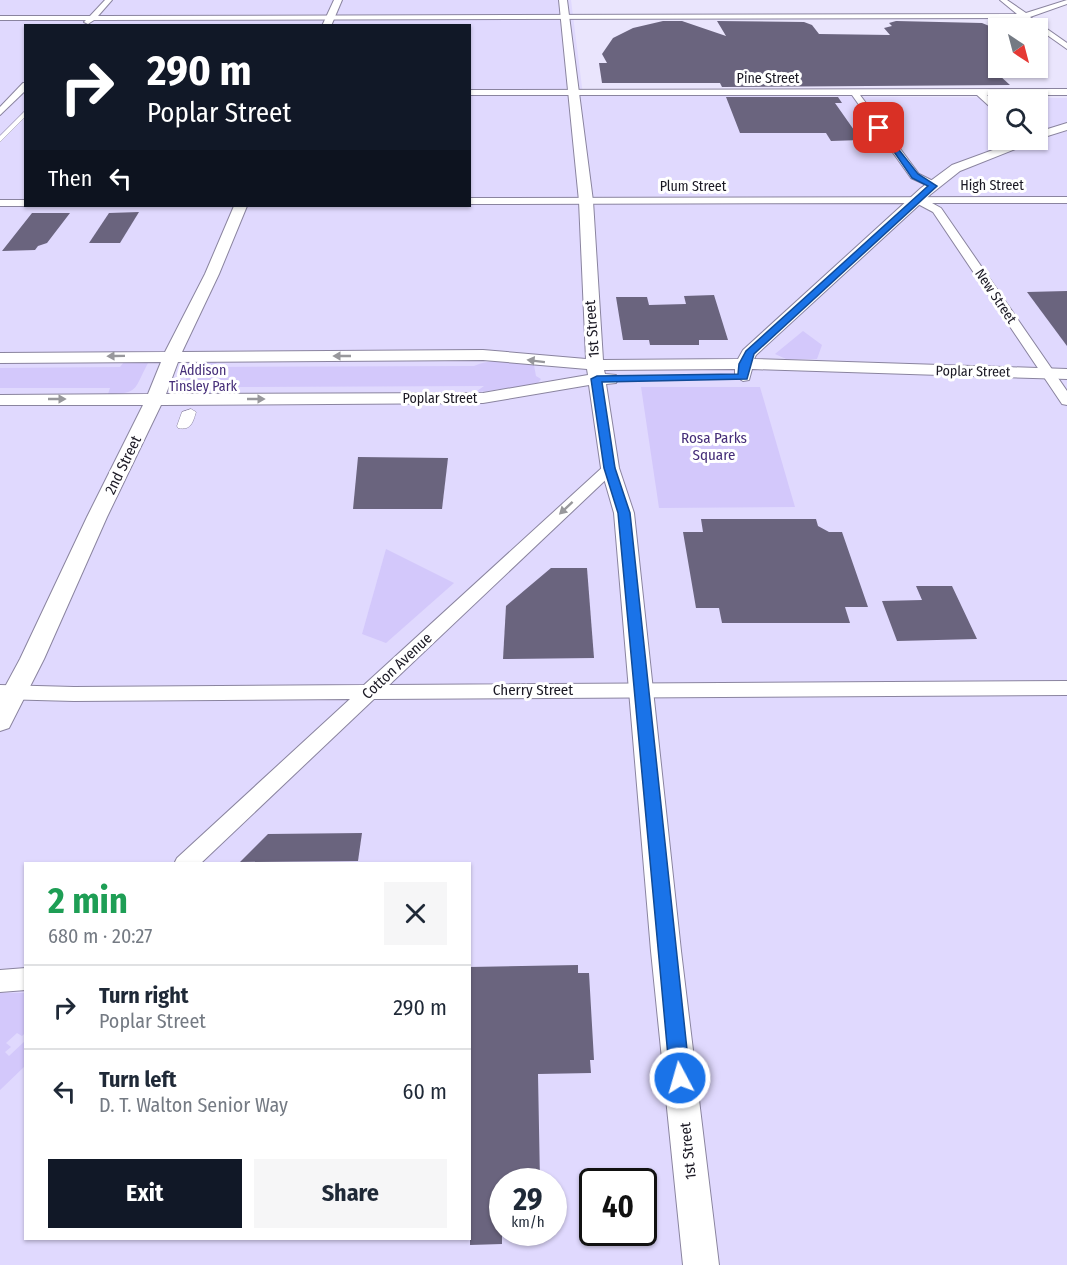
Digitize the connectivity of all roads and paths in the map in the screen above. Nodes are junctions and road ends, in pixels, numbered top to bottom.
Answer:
1 (110, 0) edge
2 (338, 0) edge
3 (563, 0) edge
4 (1003, 0) edge
5 (1067, 2) edge
6 (795, 8) dead end
7 (1036, 12) junction
8 (1067, 12) edge
9 (801, 16) junction
10 (1025, 16) junction
11 (566, 17) junction
12 (0, 18) edge
13 (92, 18) junction
14 (327, 21) edge
15 (86, 24) edge
16 (1067, 47) edge
17 (573, 92) junction
18 (854, 92) junction
19 (979, 92) junction
20 (1067, 92) edge
21 (0, 93) edge
22 (21, 93) edge
23 (471, 93) edge
24 (988, 101) edge
25 (0, 112) edge
26 (24, 114) edge
27 (1067, 126) edge
28 (1048, 133) edge
29 (0, 140) edge
30 (1003, 150) edge
31 (933, 186) junction
32 (917, 200) junction
33 (1067, 200) edge
34 (471, 201) edge
35 (586, 201) junction
36 (0, 203) edge
37 (24, 203) edge
38 (241, 207) edge
39 (174, 356) junction
40 (0, 357) edge
41 (744, 371) junction
42 (596, 372) junction
43 (1047, 372) junction
44 (1067, 374) edge
45 (155, 399) junction
46 (0, 400) edge
47 (1067, 401) edge
48 (610, 468) junction
49 (1067, 688) edge
50 (640, 689) junction
51 (370, 691) junction
52 (7, 692) edge
53 (0, 722) edge
54 (187, 862) edge
55 (24, 979) edge
56 (0, 981) edge
57 (701, 1265) edge

1 - 13 street
2 - 14 street
3 - 11 street, 1st Street
4 - 10 street
5 - 7 street
6 - 9 street
7 - 8 street
7 - 10 street
9 - 10 street
9 - 11 street
10 - 16 street
11 - 14 street
11 - 17 street, 1st Street
12 - 13 street
13 - 14 street
13 - 15 street
17 - 18 street, Pine Street
17 - 23 street, Pine Street
17 - 35 street, 1st Street
18 - 19 street, Pine Street
18 - 31 street
19 - 20 street, Pine Street
19 - 24 street
21 - 22 street
22 - 25 street
26 - 29 street
27 - 28 street
30 - 31 street
31 - 32 street
32 - 33 street, High Street
32 - 35 street, Plum Street
32 - 41 street
32 - 43 street, New Street
34 - 35 street, Plum Street
35 - 42 street, 1st Street
36 - 37 street
38 - 39 street, 2nd Street
39 -> 40 street, Poplar Street
42 -> 39 street, Poplar Street
39 - 45 street, 2nd Street
41 - 42 street, Poplar Street
41 - 43 street, Poplar Street
45 -> 42 street, Poplar Street
42 - 48 street, 1st Street
43 - 44 street, Poplar Street
43 - 47 street, New Street
46 -> 45 street, Poplar Street
45 - 52 street, 2nd Street
48 - 50 street, 1st Street
48 -> 51 street, Cotton Avenue
49 - 50 street, Cherry Street
50 - 51 street, Cherry Street
50 - 57 street, 1st Street
51 - 52 street, Cherry Street
51 - 54 street, Cotton Avenue
52 - 53 street, 2nd Street
55 - 56 street

